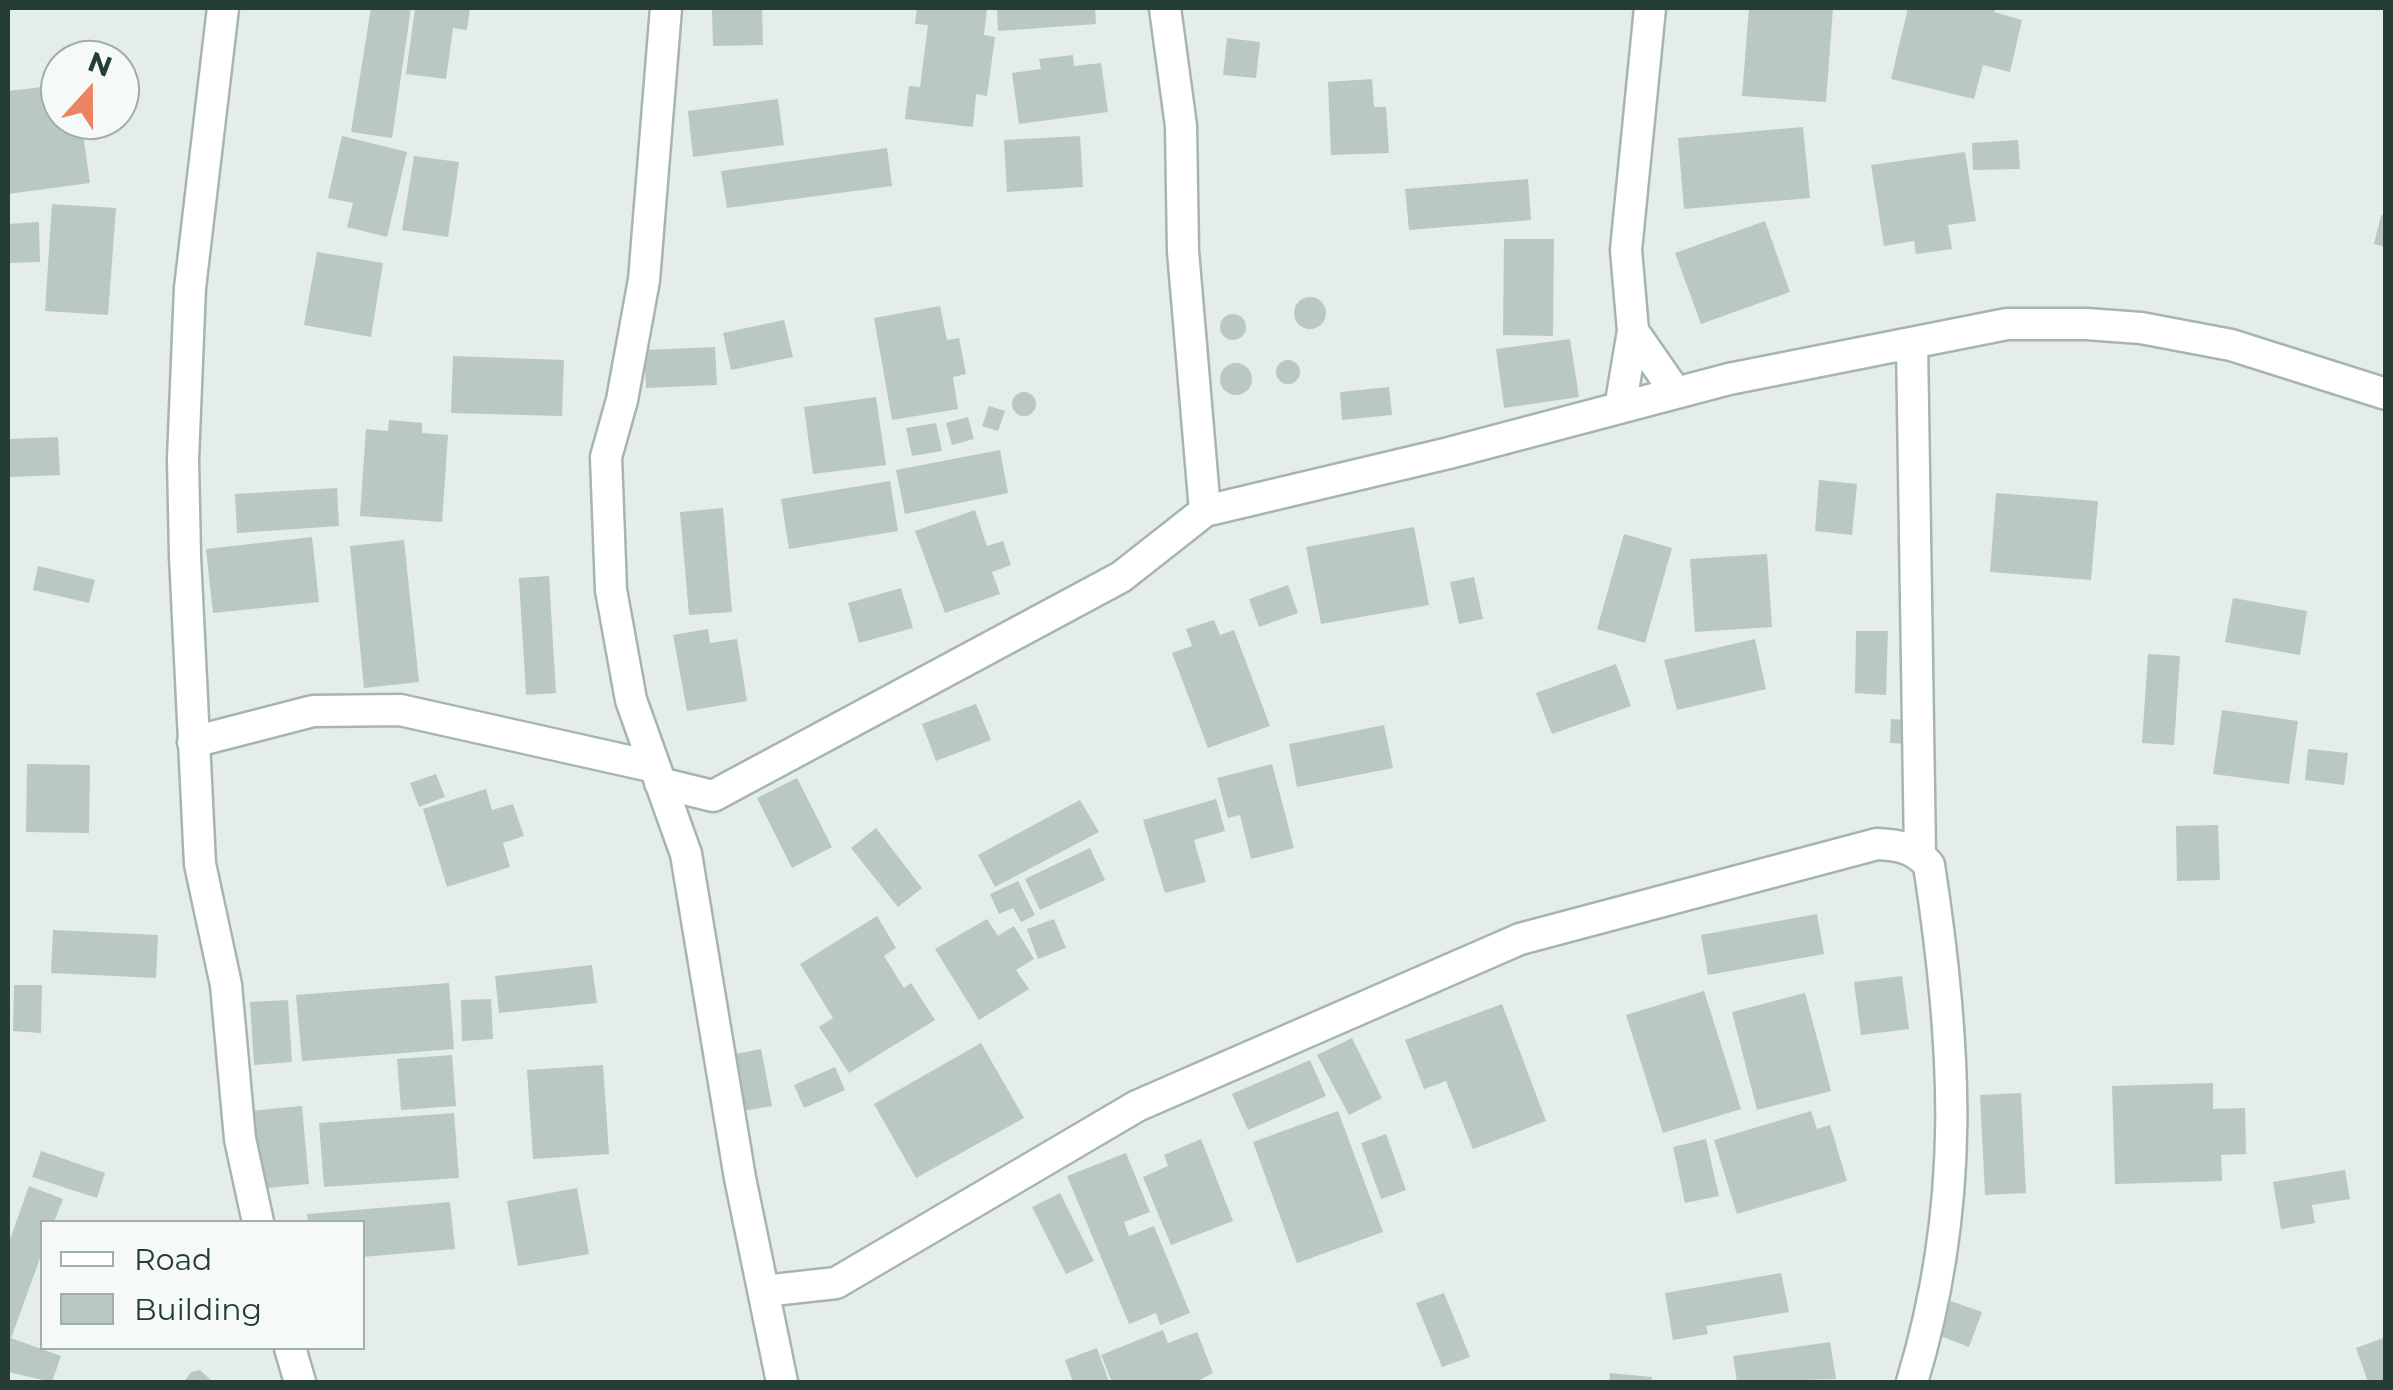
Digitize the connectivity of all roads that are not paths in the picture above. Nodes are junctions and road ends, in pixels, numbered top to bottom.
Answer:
1 (222, 8) edge
2 (666, 8) edge
3 (1165, 8) edge
4 (1650, 8) edge
5 (1633, 332) junction
6 (1912, 342) junction
7 (1676, 393) junction
8 (2386, 394) edge
9 (1620, 408) junction
10 (1206, 511) junction
11 (193, 742) junction
12 (657, 775) junction
13 (1920, 854) junction
14 (258, 1220) edge
15 (764, 1291) junction
16 (291, 1350) edge
17 (300, 1382) edge
18 (782, 1382) edge
19 (1912, 1382) edge

1 - 11 street
2 - 12 street
3 - 10 street
4 - 5 street
5 - 7 street
5 - 9 street
6 - 7 street
6 - 8 street
6 - 13 street
7 - 9 street
9 - 10 street
10 - 12 street
11 - 12 street
11 - 14 street
12 - 15 street
13 - 15 street
13 - 19 street
15 - 18 street
16 - 17 street

